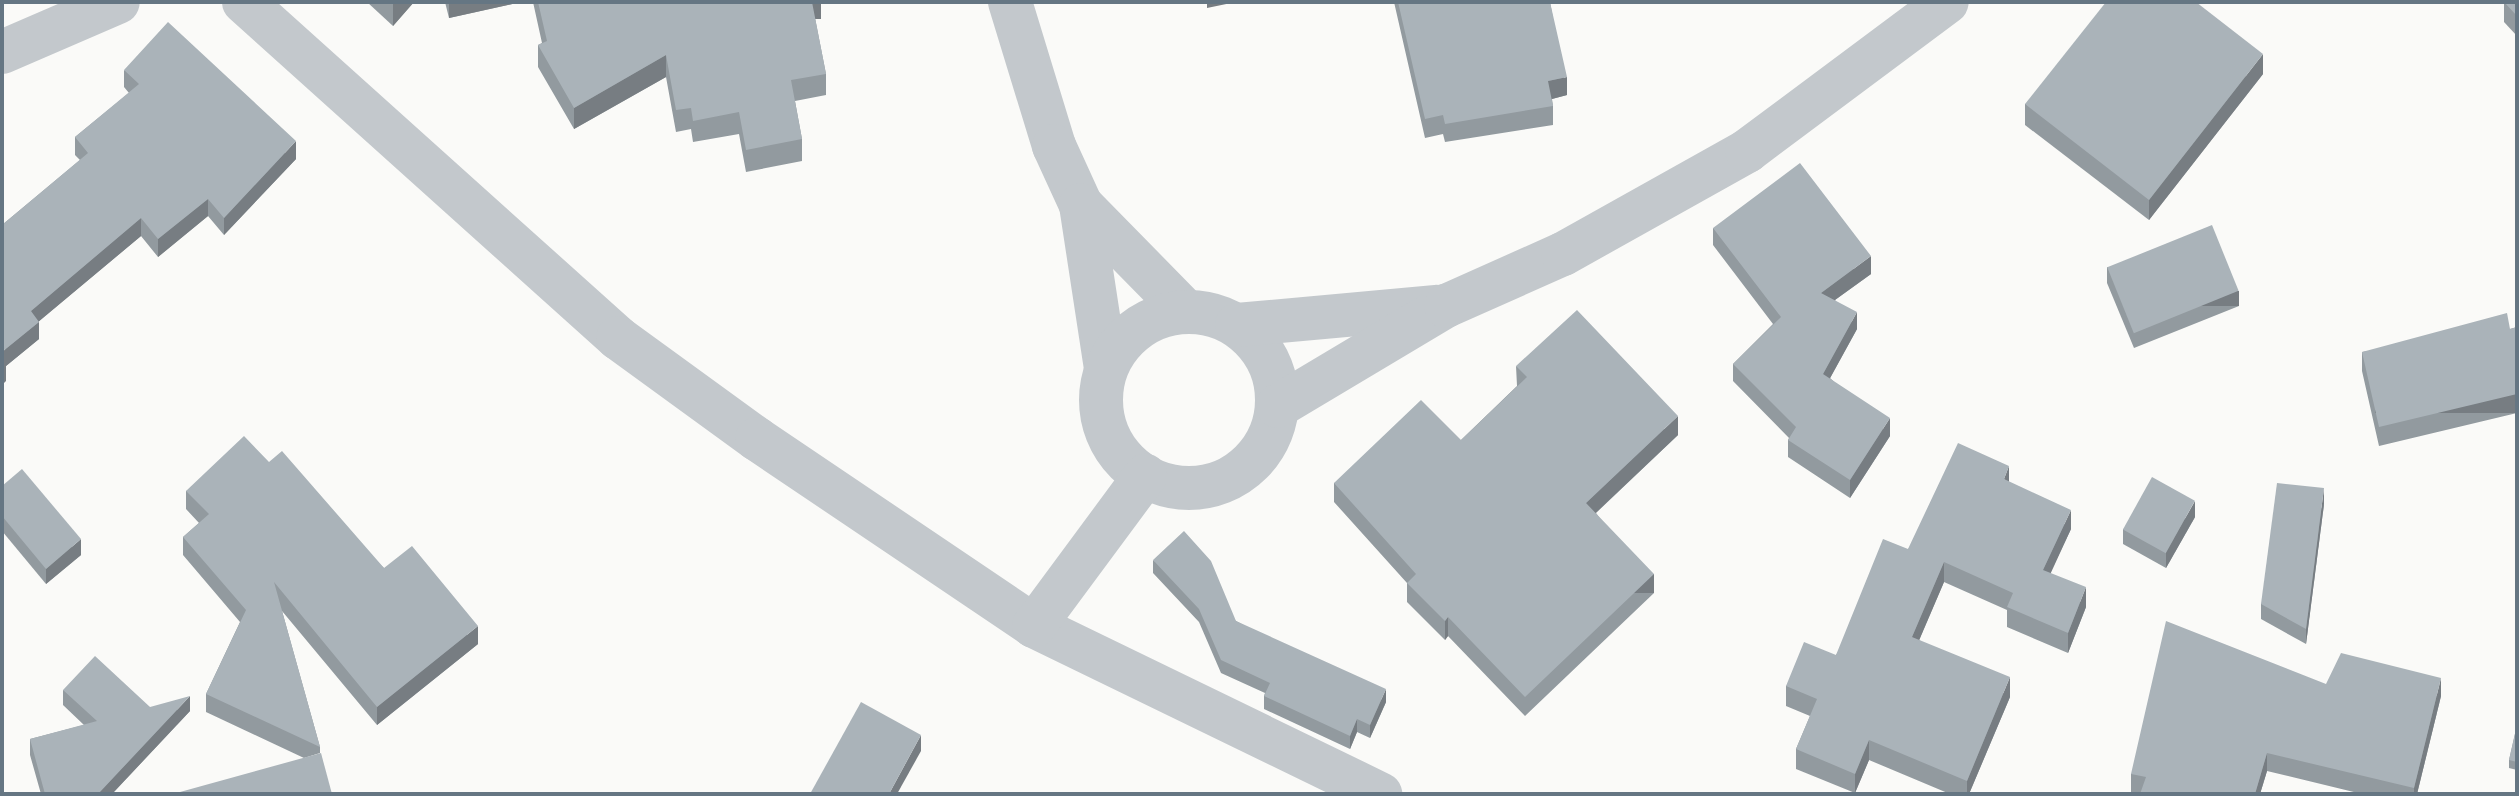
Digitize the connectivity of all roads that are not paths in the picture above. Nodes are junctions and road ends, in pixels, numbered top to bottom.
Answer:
1 (118, 2) edge
2 (244, 2) edge
3 (1010, 2) edge
4 (1947, 2) edge
5 (2, 52) edge
6 (1081, 205) junction
7 (1446, 306) junction
8 (1185, 311) junction
9 (1237, 325) junction
10 (1106, 368) junction
11 (1278, 406) junction
12 (1145, 476) junction
13 (1034, 626) junction
14 (1380, 794) edge

1 - 5 street
2 - 13 street
3 - 6 street
4 - 7 street
6 - 8 street
6 - 10 street
7 - 9 street
7 - 11 street
8 - 9 street
8 - 10 street
9 - 11 street
10 - 12 street
11 - 12 street
12 - 13 street
13 - 14 street

